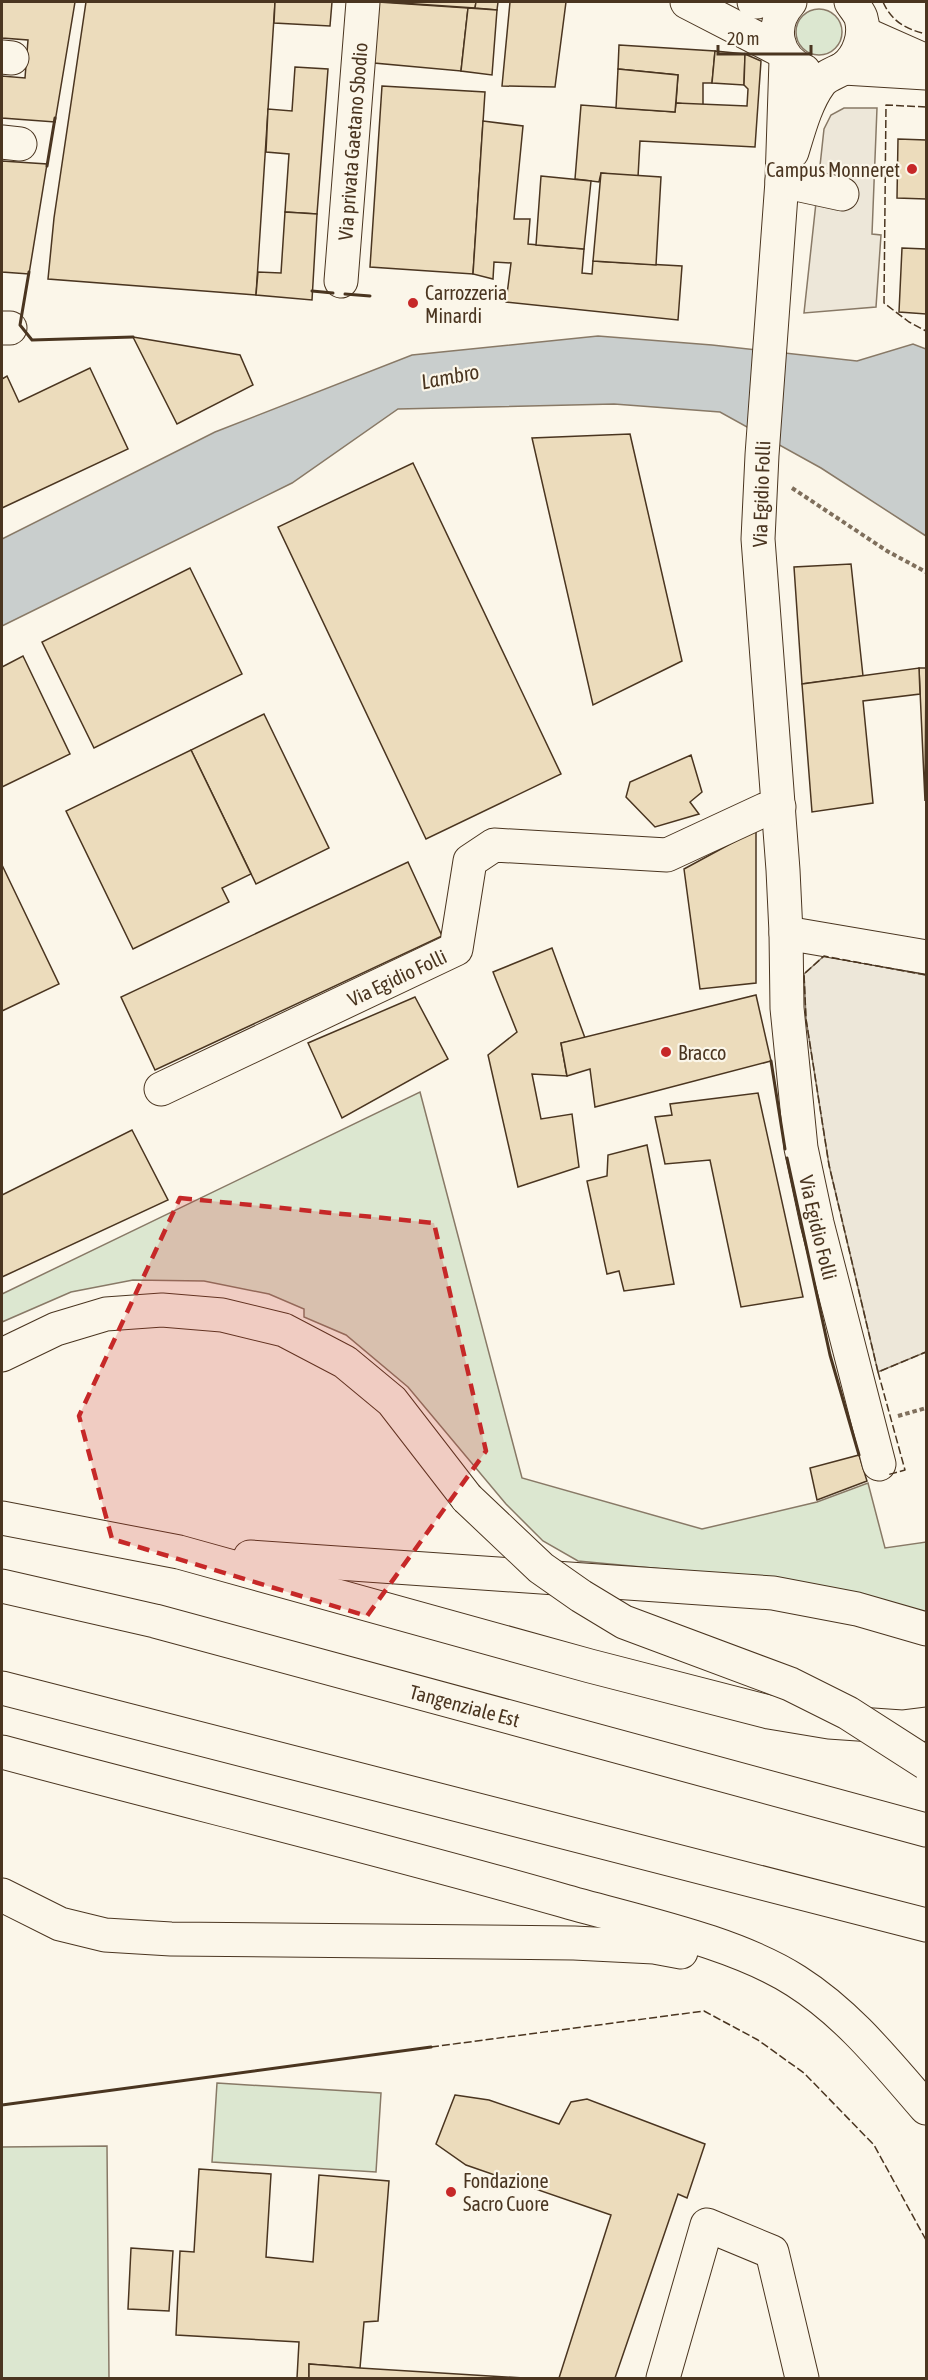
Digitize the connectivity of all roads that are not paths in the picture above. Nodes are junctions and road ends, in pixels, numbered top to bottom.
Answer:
1 (363, 2) edge
2 (687, 2) edge
3 (790, 2) edge
4 (851, 2) edge
5 (863, 33) junction
6 (783, 55) junction
7 (927, 61) edge
8 (838, 70) junction
9 (927, 73) edge
10 (782, 181) junction
11 (842, 194) dead end
12 (341, 281) dead end
13 (778, 807) junction
14 (786, 933) junction
15 (927, 957) edge
16 (161, 1089) dead end
17 (2, 1355) edge
18 (879, 1464) dead end
19 (2, 1518) edge
20 (179, 1552) junction
21 (2, 1586) edge
22 (927, 1629) edge
23 (2, 1688) edge
24 (927, 1724) edge
25 (2, 1752) edge
26 (927, 1763) edge
27 (927, 1830) edge
28 (2, 1895) edge
29 (927, 1925) edge
30 (927, 2108) edge
31 (927, 2132) edge
32 (663, 2379) edge
33 (802, 2379) edge

1 - 12 main road, Via privata Gaetano Sbodio
2 - 6 main road
3 - 6 main road, Via Egidio Folli
4 - 5 main road
5 - 7 main road
5 - 8 main road, Via Egidio Folli
6 - 8 main road
6 - 10 main road, Via Egidio Folli
8 - 9 main road
8 - 10 main road, Via Egidio Folli
10 - 11 main road
10 - 13 main road, Via Egidio Folli
13 - 14 main road, Via Egidio Folli
13 - 16 main road, Via Egidio Folli
14 - 15 main road
14 - 18 main road, Via Egidio Folli
17 - 26 main road, bridge
19 - 20 main road
20 - 22 main road
20 - 24 main road
21 - 27 main road, Tangenziale Est
23 - 29 main road
25 - 30 main road
28 - 31 main road
32 - 33 main road

